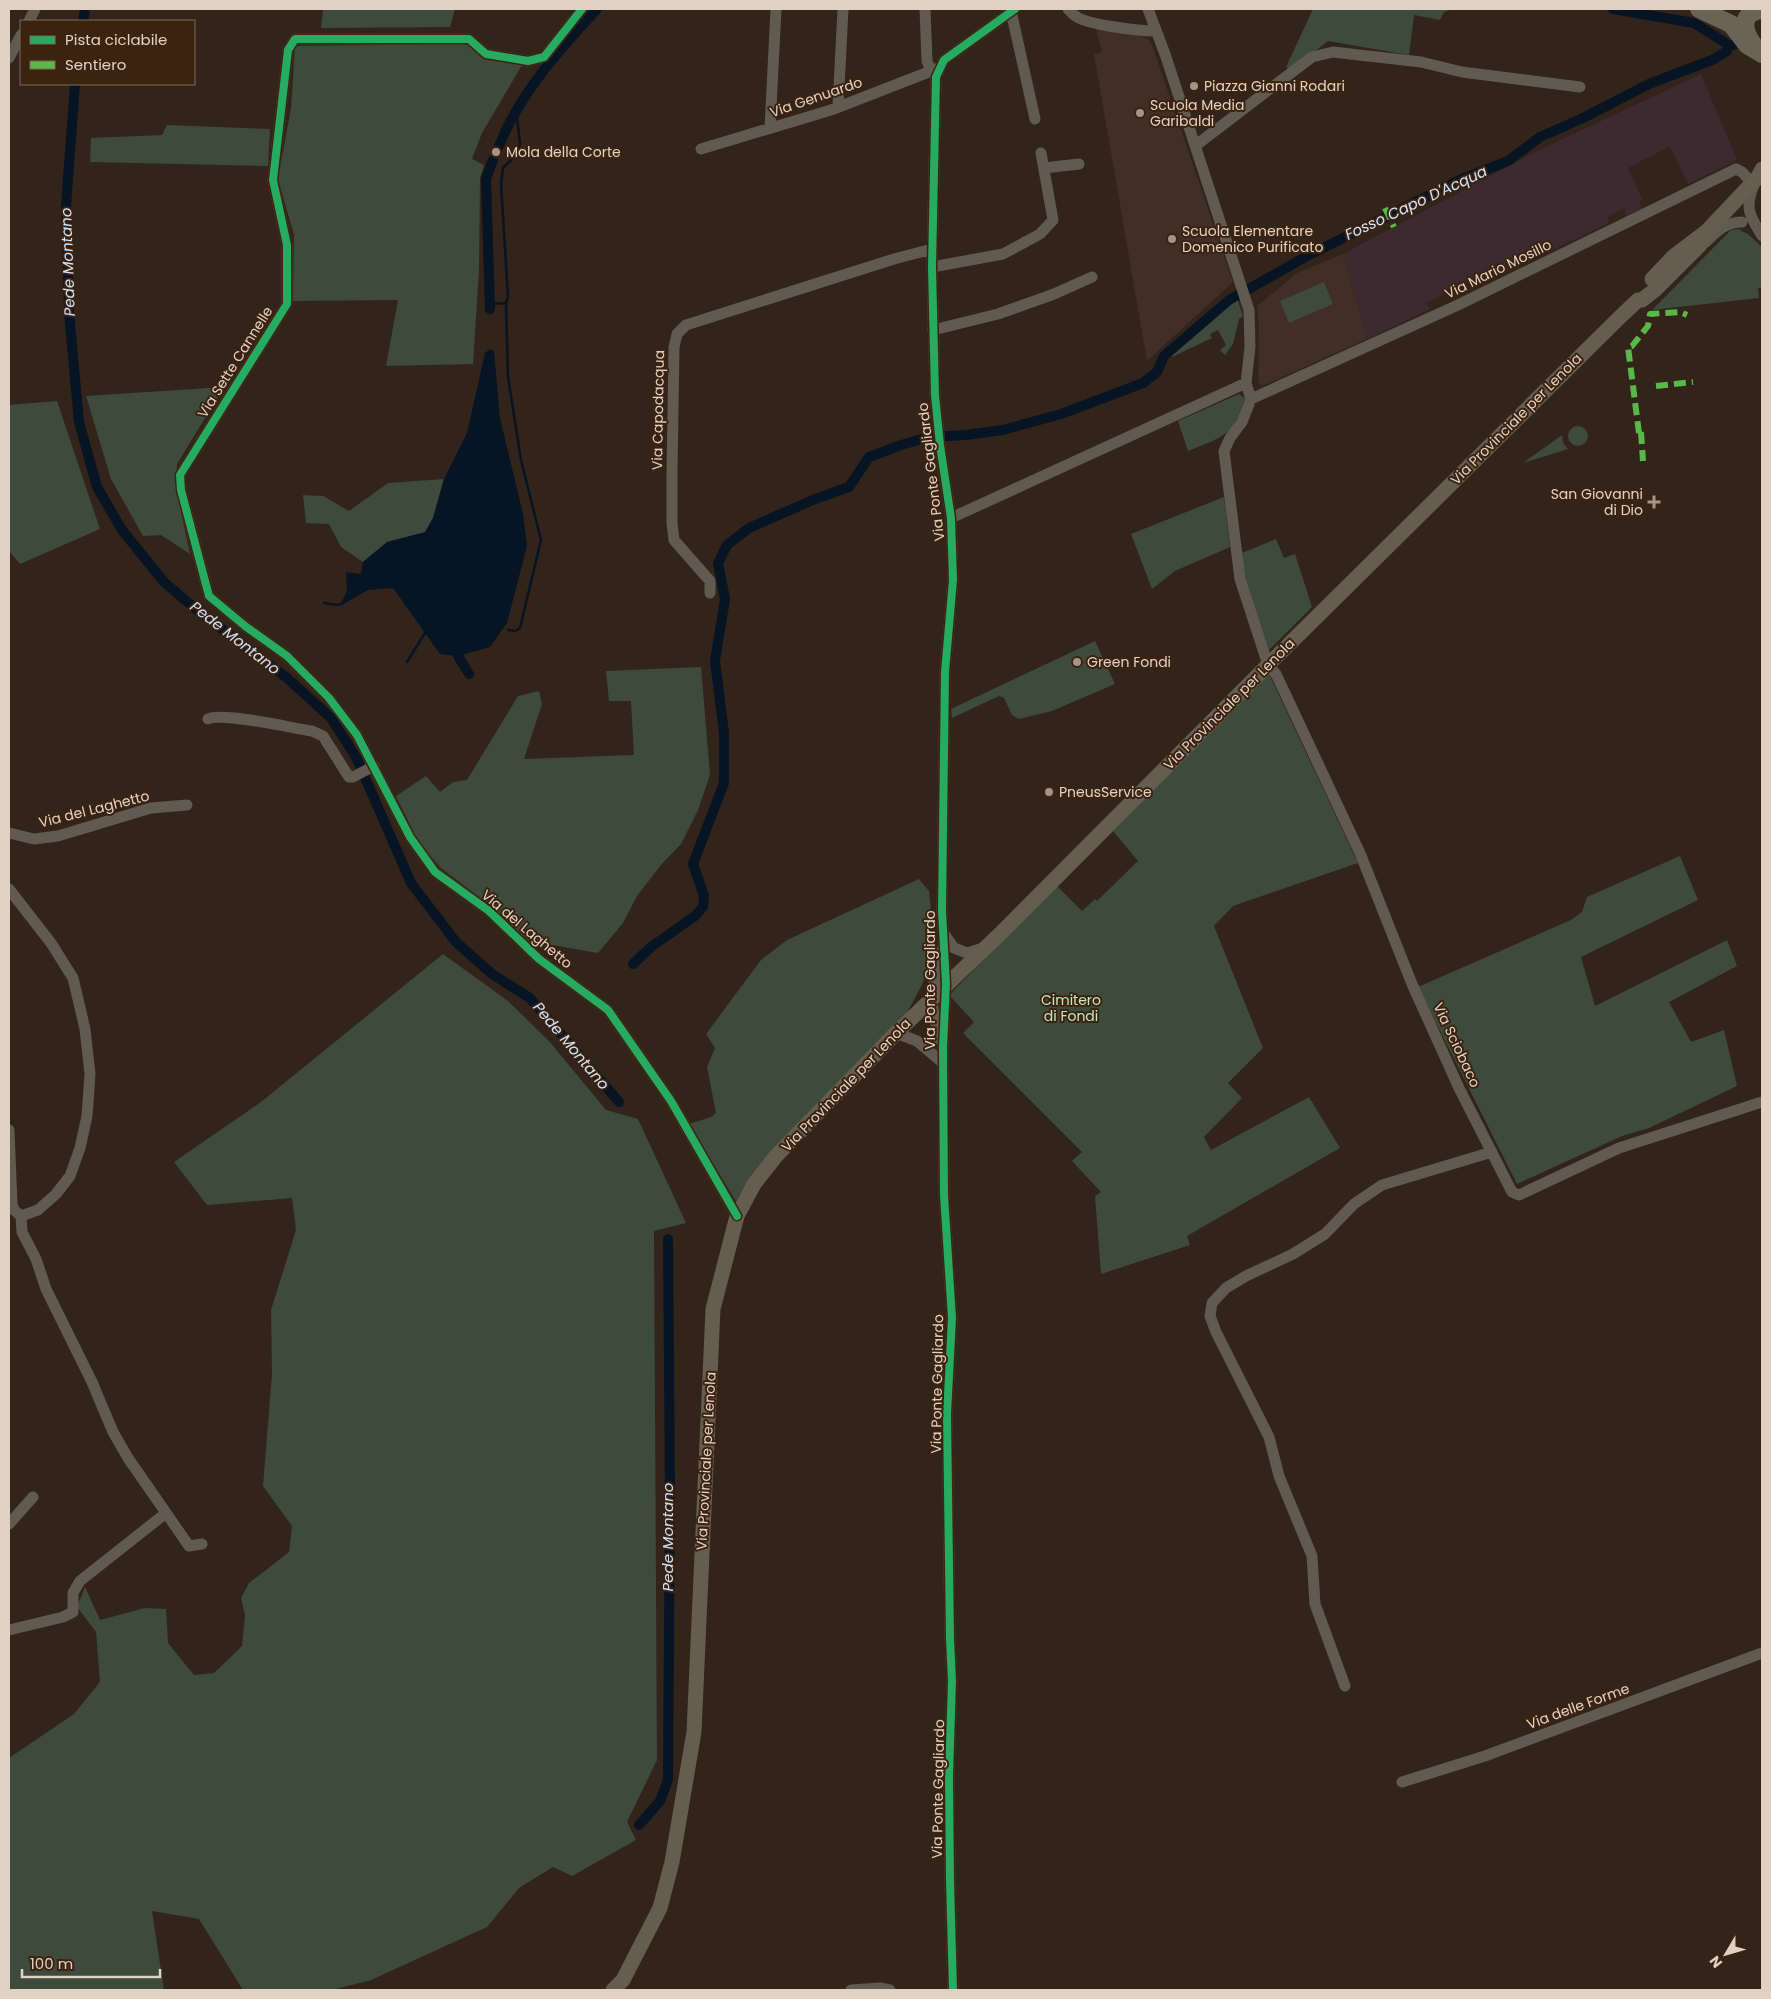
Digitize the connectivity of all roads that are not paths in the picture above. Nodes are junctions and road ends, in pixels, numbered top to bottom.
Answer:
1 (36, 9) edge
2 (582, 9) edge
3 (776, 9) edge
4 (843, 9) edge
5 (925, 9) edge
6 (1068, 9) edge
7 (1148, 9) edge
8 (1699, 9) edge
9 (1746, 9) edge
10 (1013, 10) edge
11 (1762, 10) edge
12 (30, 20) edge
13 (1155, 31) junction
14 (1739, 36) junction
15 (20, 37) edge
16 (1760, 52) edge
17 (9, 58) edge
18 (935, 70) junction
19 (1580, 87) dead end
20 (838, 107) junction
21 (1035, 119) dead end
22 (770, 128) junction
23 (1195, 146) junction
24 (701, 149) dead end
25 (1041, 153) dead end
26 (1079, 164) dead end
27 (1044, 168) junction
28 (1759, 175) edge
29 (1732, 205) junction
30 (1746, 219) junction
31 (1707, 231) junction
32 (1762, 237) edge
33 (932, 249) junction
34 (932, 267) junction
35 (1092, 277) dead end
36 (1656, 289) junction
37 (1638, 300) junction
38 (933, 330) junction
39 (1246, 383) junction
40 (1251, 399) junction
41 (951, 518) junction
42 (710, 593) dead end
43 (1268, 665) junction
44 (208, 719) dead end
45 (371, 765) junction
46 (187, 805) dead end
47 (9, 833) edge
48 (9, 889) edge
49 (944, 933) junction
50 (985, 947) junction
51 (946, 984) junction
52 (931, 999) junction
53 (896, 1033) junction
54 (943, 1063) junction
55 (1762, 1102) edge
56 (9, 1130) edge
57 (1492, 1152) junction
58 (21, 1216) junction
59 (737, 1216) junction
60 (33, 1497) dead end
61 (166, 1513) junction
62 (9, 1524) edge
63 (202, 1544) dead end
64 (9, 1630) edge
65 (1762, 1653) edge
66 (1345, 1686) dead end
67 (1402, 1782) dead end
68 (613, 1990) edge
69 (851, 1990) edge
70 (890, 1990) edge
71 (953, 1990) edge

1 - 12 street
2 - 45 street, Via Sette Cannelle
3 - 22 street
4 - 20 street
5 - 18 street, Via Ponte Gagliardo
6 - 13 street
7 - 13 street
8 - 14 main road
9 - 14 main road
10 - 18 street
10 - 21 street
11 - 16 main road
13 - 23 street
14 - 16 main road
15 - 17 street
18 - 20 street, Via Genuardo
18 - 33 street, Via Ponte Gagliardo
19 - 23 street
20 - 22 street, Via Genuardo
22 - 24 street, Via Genuardo
23 - 39 street
25 - 27 street
26 - 27 street
27 - 34 street
28 - 29 main road, Via Provinciale per Lenola
28 - 30 street
28 - 40 street, Via Mario Mosillo
29 - 30 street
29 - 31 main road, Via Provinciale per Lenola
30 - 32 street
30 - 36 street
31 - 36 main road, Via Provinciale per Lenola
31 - 37 main road, Via Provinciale per Lenola
33 - 34 street, Via Ponte Gagliardo
33 - 42 street, Via Capodacqua
34 - 38 street, Via Ponte Gagliardo
35 - 38 street
36 - 37 main road, Via Provinciale per Lenola
37 - 43 main road, Via Provinciale per Lenola
38 - 41 street, Via Ponte Gagliardo
39 - 40 street
39 - 41 street
40 - 43 street, Via Sciobaco
41 - 49 street, Via Ponte Gagliardo
43 - 50 main road, Via Provinciale per Lenola
43 - 57 street, Via Sciobaco
44 - 45 street
45 - 59 street, Via del Laghetto
46 - 47 street, Via del Laghetto
48 - 58 street
49 - 50 street, Via Ponte Gagliardo
49 - 51 street, Via Ponte Gagliardo
49 - 52 street, Via Ponte Gagliardo
50 - 51 main road, Via Provinciale per Lenola
51 - 52 main road, Via Provinciale per Lenola
51 - 54 street, Via Ponte Gagliardo
52 - 53 main road, Via Provinciale per Lenola
52 - 54 street, Via Ponte Gagliardo
53 - 54 street, Via Ponte Gagliardo
53 - 59 main road, Via Provinciale per Lenola
54 - 71 street, Via Ponte Gagliardo
55 - 57 street, Via Sciobaco
56 - 58 street
57 - 66 street
58 - 61 street
59 - 68 main road, Via Provinciale per Lenola
60 - 62 street
61 - 63 street
61 - 64 street
65 - 67 street, Via delle Forme
69 - 70 street

